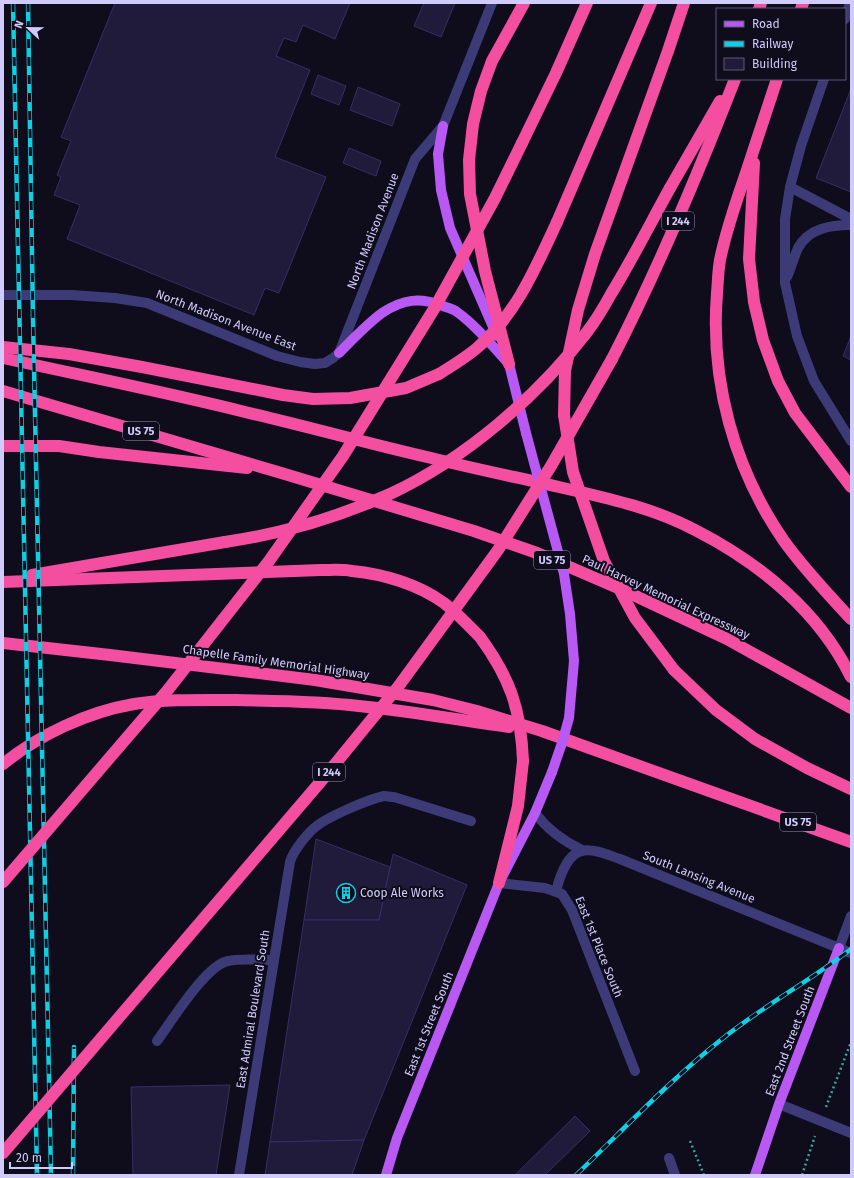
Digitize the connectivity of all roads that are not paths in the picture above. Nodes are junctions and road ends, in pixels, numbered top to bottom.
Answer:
1 (492, 3) edge
2 (524, 3) edge
3 (587, 3) edge
4 (651, 3) edge
5 (684, 3) edge
6 (850, 3) edge
7 (846, 15) edge
8 (733, 80) edge
9 (734, 80) edge
10 (777, 80) edge
11 (824, 80) edge
12 (443, 126) junction
13 (754, 147) junction
14 (790, 187) junction
15 (851, 219) edge
16 (851, 225) edge
17 (785, 283) junction
18 (3, 295) edge
19 (3, 347) edge
20 (340, 353) junction
21 (3, 358) edge
22 (509, 364) junction
23 (3, 391) edge
24 (851, 441) edge
25 (3, 446) edge
26 (278, 472) junction
27 (851, 487) edge
28 (3, 581) edge
29 (851, 619) edge
30 (3, 643) edge
31 (851, 676) edge
32 (851, 708) edge
33 (542, 732) junction
34 (3, 764) edge
35 (851, 789) edge
36 (535, 813) junction
37 (471, 821) dead end
38 (851, 842) edge
39 (582, 850) junction
40 (3, 882) edge
41 (499, 883) junction
42 (556, 891) junction
43 (851, 916) edge
44 (839, 948) junction
45 (851, 953) edge
46 (274, 960) junction
47 (157, 1041) dead end
48 (635, 1071) dead end
49 (779, 1104) junction
50 (851, 1133) edge
51 (3, 1152) edge
52 (669, 1158) dead end
53 (239, 1175) edge
54 (386, 1175) edge
55 (675, 1175) edge
56 (755, 1175) edge

1 - 12 street, North Madison Avenue
2 - 22 highway
3 - 40 highway, bridge
4 - 19 highway, bridge
5 - 35 highway, bridge
6 - 7 street
8 - 28 highway, bridge
9 - 51 highway, I 244, bridge
10 - 13 highway
11 - 14 street
12 - 20 street, North Madison Avenue
12 - 22 main road, East 1st Street South
13 - 27 highway
13 - 29 highway
14 - 15 street
14 - 17 street
16 - 17 street
17 - 24 street
18 - 20 street, North Madison Avenue East
20 - 22 main road
21 - 31 highway
22 - 36 main road, East 1st Street South, bridge
23 - 26 highway, US 75
25 - 26 highway
26 - 32 highway, Paul Harvey Memorial Expressway / US 75
28 - 41 highway, bridge
30 - 33 highway, Chapelle Family Memorial Highway / US 75
33 - 34 highway
33 - 38 highway, US 75
36 - 39 street, South Lansing Avenue
36 - 41 main road, East 1st Street South
37 - 46 street, East Admiral Boulevard South
39 - 42 street
39 - 44 street, South Lansing Avenue
41 - 42 street
41 - 54 main road, East 1st Street South
42 - 48 street, East 1st Place South
43 - 44 street, East 2nd Street South
44 - 45 street, South Lansing Avenue
44 - 49 main road, East 2nd Street South
46 - 47 street
46 - 53 street, East Admiral Boulevard South
49 - 50 street
49 - 56 main road, East 2nd Street South
52 - 55 street

